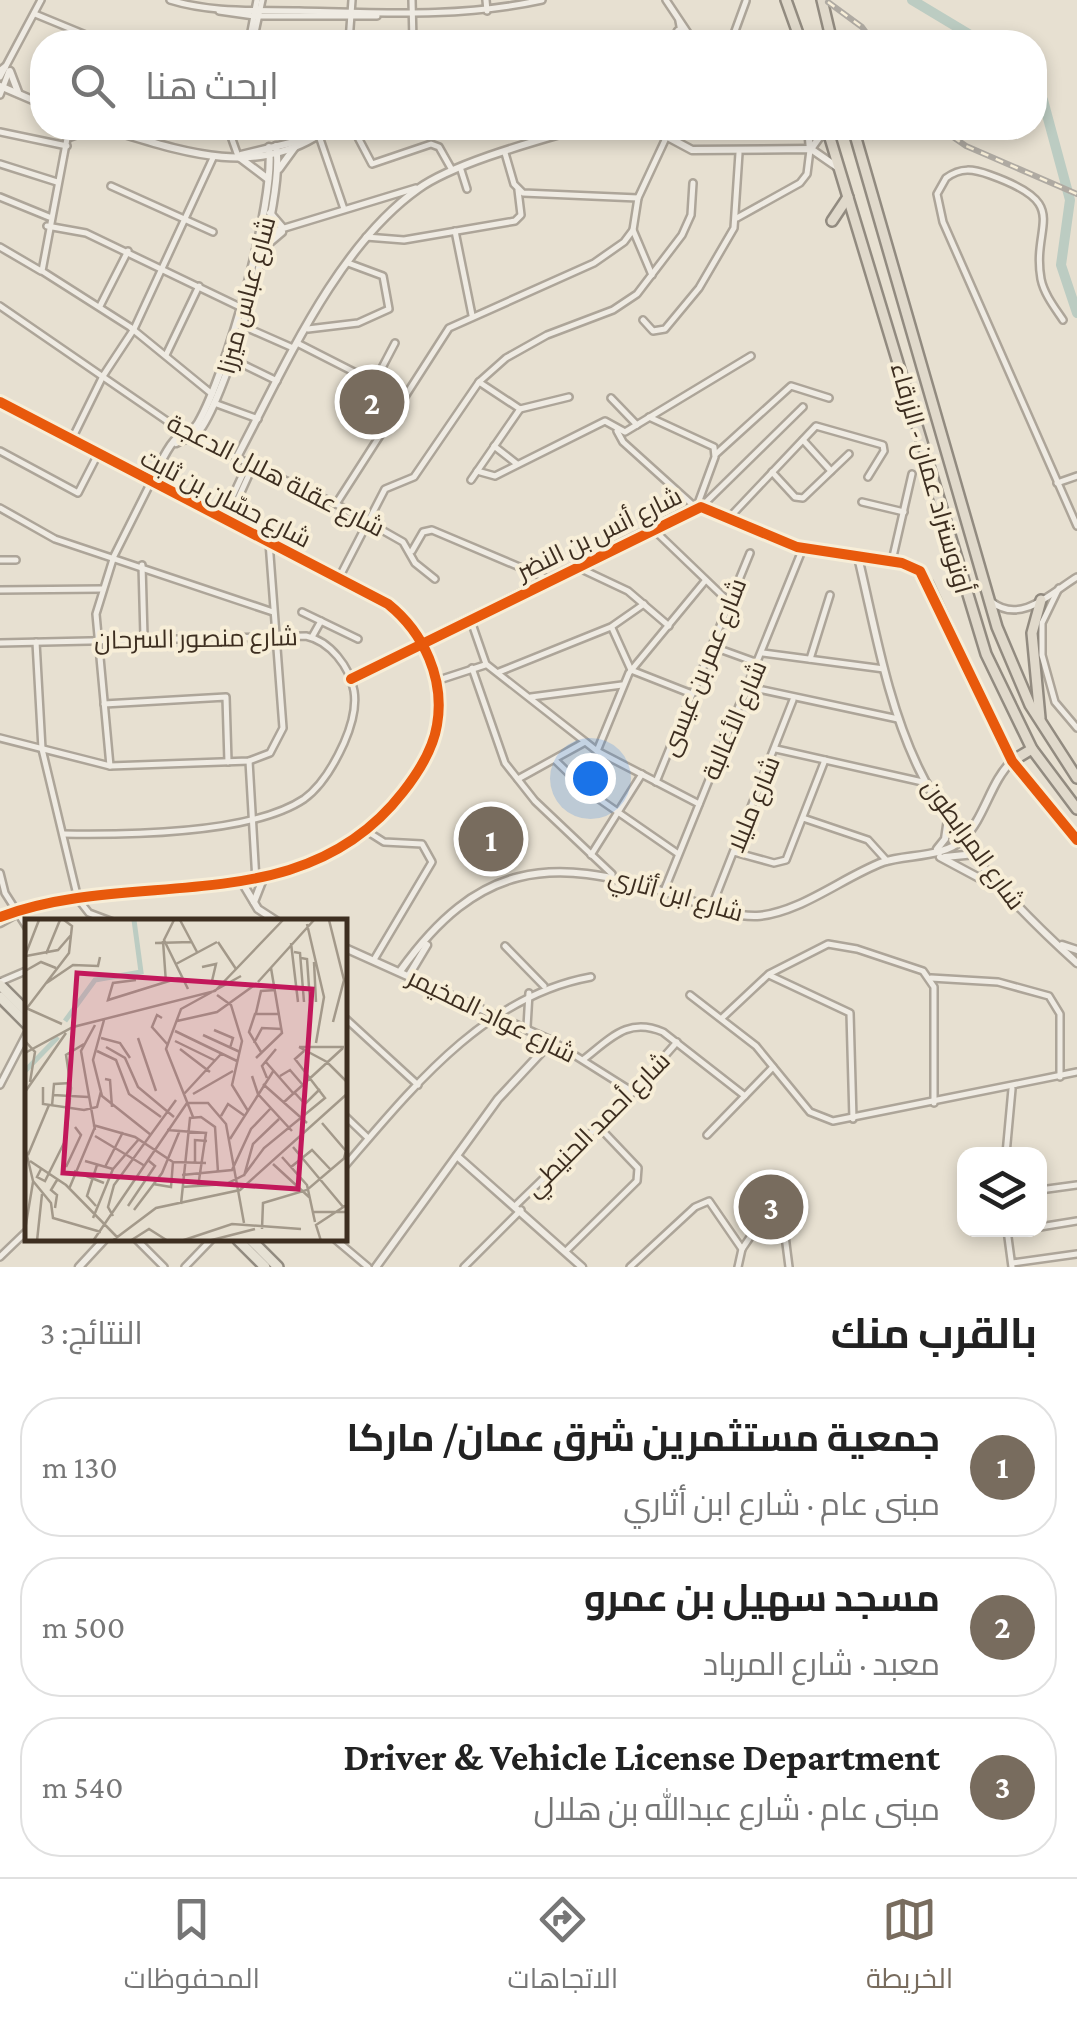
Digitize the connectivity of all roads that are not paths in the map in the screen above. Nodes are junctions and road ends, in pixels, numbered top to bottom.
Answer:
1 (41, 0) edge
2 (170, 0) edge
3 (261, 0) edge
4 (352, 0) edge
5 (412, 0) edge
6 (486, 0) edge
7 (542, 0) edge
8 (666, 0) edge
9 (786, 0) edge
10 (822, 0) edge
11 (746, 1) edge
12 (217, 10) junction
13 (274, 11) junction
14 (487, 11) junction
15 (257, 13) junction
16 (304, 13) junction
17 (34, 14) junction
18 (412, 14) junction
19 (235, 15) junction
20 (350, 16) junction
21 (679, 21) junction
22 (73, 30) edge
23 (248, 30) edge
24 (251, 30) edge
25 (253, 30) edge
26 (349, 30) edge
27 (413, 30) edge
28 (678, 30) edge
29 (685, 30) edge
30 (735, 30) edge
31 (797, 30) edge
32 (829, 30) edge
33 (4, 71) edge
34 (1, 90) edge
35 (19, 93) junction
36 (30, 98) edge
37 (0, 132) edge
38 (30, 136) edge
39 (60, 140) edge
40 (143, 140) edge
41 (233, 140) edge
42 (305, 140) edge
43 (310, 140) edge
44 (317, 140) edge
45 (359, 140) edge
46 (544, 140) edge
47 (665, 140) edge
48 (670, 140) edge
49 (809, 140) edge
50 (816, 140) edge
51 (831, 140) edge
52 (857, 140) edge
53 (68, 141) joint
54 (298, 146) junction
55 (810, 147) junction
56 (273, 149) junction
57 (505, 152) junction
58 (739, 153) junction
59 (239, 156) junction
60 (213, 158) junction
61 (0, 164) edge
62 (839, 168) junction
63 (457, 171) junction
64 (277, 175) junction
65 (57, 182) junction
66 (268, 182) junction
67 (693, 183) dead end
68 (110, 186) dead end
69 (419, 188) junction
70 (468, 189) dead end
71 (518, 190) junction
72 (0, 197) edge
73 (638, 198) junction
74 (848, 198) junction
75 (344, 210) junction
76 (270, 212) junction
77 (186, 218) junction
78 (737, 218) junction
79 (832, 221) dead end
80 (48, 222) junction
81 (282, 230) junction
82 (632, 230) junction
83 (456, 231) junction
84 (213, 232) dead end
85 (262, 233) junction
86 (366, 237) junction
87 (0, 247) edge
88 (262, 250) junction
89 (128, 251) junction
90 (347, 263) junction
91 (162, 268) junction
92 (42, 271) junction
93 (652, 275) junction
94 (199, 286) junction
95 (0, 306) edge
96 (100, 306) junction
97 (240, 306) junction
98 (472, 315) junction
99 (643, 320) dead end
100 (1063, 320) dead end
101 (241, 325) junction
102 (308, 329) junction
103 (134, 330) junction
104 (395, 343) dead end
105 (298, 347) junction
106 (166, 355) junction
107 (751, 356) dead end
108 (228, 358) junction
109 (102, 376) junction
110 (278, 382) junction
111 (479, 382) junction
112 (374, 383) junction
113 (403, 397) junction
114 (569, 397) dead end
115 (611, 398) dead end
116 (830, 398) dead end
117 (212, 400) junction
118 (0, 402) edge
119 (804, 406) dead end
120 (520, 409) junction
121 (648, 418) junction
122 (258, 419) junction
123 (637, 425) junction
124 (617, 430) junction
125 (189, 435) junction
126 (802, 439) junction
127 (71, 441) junction
128 (494, 446) junction
129 (0, 451) edge
130 (716, 454) junction
131 (848, 454) dead end
132 (97, 456) junction
133 (236, 459) junction
134 (517, 464) junction
135 (250, 466) junction
136 (832, 471) junction
137 (476, 472) junction
138 (772, 472) junction
139 (912, 474) dead end
140 (1077, 476) edge
141 (868, 477) dead end
142 (471, 480) dead end
143 (152, 481) junction
144 (1057, 483) junction
145 (862, 502) dead end
146 (336, 504) junction
147 (698, 507) junction
148 (0, 508) edge
149 (904, 512) junction
150 (728, 518) junction
151 (225, 520) junction
152 (368, 522) junction
153 (1077, 526) edge
154 (652, 528) junction
155 (269, 542) junction
156 (403, 542) junction
157 (416, 542) junction
158 (802, 548) junction
159 (412, 551) junction
160 (750, 553) dead end
161 (114, 556) junction
162 (858, 557) junction
163 (0, 560) edge
164 (16, 560) dead end
165 (892, 561) junction
166 (142, 566) junction
167 (575, 566) junction
168 (1077, 577) edge
169 (340, 578) junction
170 (435, 579) dead end
171 (548, 580) junction
172 (706, 581) junction
173 (102, 588) junction
174 (1059, 588) junction
175 (0, 590) edge
176 (830, 595) dead end
177 (988, 599) junction
178 (1042, 600) junction
179 (730, 602) junction
180 (644, 604) junction
181 (272, 612) junction
182 (302, 612) dead end
183 (470, 618) junction
184 (321, 620) junction
185 (668, 626) junction
186 (612, 627) junction
187 (275, 634) junction
188 (312, 637) junction
189 (95, 639) junction
190 (144, 639) junction
191 (358, 639) dead end
192 (36, 642) junction
193 (422, 642) junction
194 (0, 643) edge
195 (712, 646) junction
196 (762, 653) junction
197 (810, 660) junction
198 (758, 663) junction
199 (486, 664) junction
200 (472, 668) junction
201 (884, 669) junction
202 (631, 670) junction
203 (499, 672) junction
204 (351, 680) junction
205 (436, 681) junction
206 (623, 685) junction
207 (748, 688) junction
208 (692, 694) junction
209 (530, 698) junction
210 (793, 700) junction
211 (104, 704) junction
212 (902, 720) junction
213 (1040, 721) junction
214 (1076, 726) edge
215 (0, 738) edge
216 (585, 742) junction
217 (1032, 748) junction
218 (776, 749) junction
219 (42, 750) junction
220 (598, 751) junction
221 (555, 760) junction
222 (824, 760) junction
223 (249, 761) junction
224 (1012, 761) junction
225 (228, 762) junction
226 (110, 766) junction
227 (642, 774) junction
228 (1077, 778) edge
229 (518, 779) junction
230 (656, 782) junction
231 (927, 783) junction
232 (699, 804) junction
233 (1077, 810) edge
234 (618, 812) junction
235 (948, 813) junction
236 (255, 818) junction
237 (803, 818) junction
238 (366, 830) junction
239 (63, 834) junction
240 (964, 838) junction
241 (1077, 840) edge
242 (734, 852) junction
243 (677, 853) junction
244 (974, 854) junction
245 (936, 855) junction
246 (591, 856) junction
247 (886, 861) junction
248 (0, 873) edge
249 (612, 874) junction
250 (260, 880) junction
251 (243, 884) junction
252 (664, 891) junction
253 (1005, 895) junction
254 (81, 899) junction
255 (254, 903) junction
256 (712, 906) junction
257 (18, 912) junction
258 (104, 919) edge
259 (274, 919) edge
260 (0, 920) edge
261 (25, 924) edge
262 (435, 932) junction
263 (1061, 945) junction
264 (505, 946) dead end
265 (348, 949) edge
266 (1077, 950) edge
267 (375, 958) junction
268 (1077, 963) edge
269 (401, 970) junction
270 (25, 971) edge
271 (769, 974) junction
272 (409, 975) junction
273 (590, 976) dead end
274 (931, 978) junction
275 (0, 983) edge
276 (544, 987) junction
277 (529, 993) junction
278 (690, 994) dead end
279 (0, 996) edge
280 (25, 1010) edge
281 (494, 1015) junction
282 (722, 1018) junction
283 (348, 1021) edge
284 (25, 1025) edge
285 (527, 1027) junction
286 (25, 1034) edge
287 (552, 1041) junction
288 (677, 1042) junction
289 (584, 1060) junction
290 (773, 1067) junction
291 (1077, 1072) edge
292 (1060, 1077) junction
293 (0, 1085) edge
294 (418, 1085) junction
295 (1012, 1089) junction
296 (633, 1092) junction
297 (745, 1096) junction
298 (934, 1103) junction
299 (348, 1119) edge
300 (853, 1119) junction
301 (598, 1127) junction
302 (707, 1135) dead end
303 (368, 1139) junction
304 (1007, 1147) edge
305 (457, 1156) junction
306 (348, 1162) edge
307 (1077, 1184) edge
308 (1047, 1189) edge
309 (519, 1207) junction
310 (1077, 1221) edge
311 (1047, 1226) edge
312 (25, 1233) edge
313 (1008, 1237) edge
314 (103, 1242) edge
315 (139, 1242) edge
316 (209, 1242) edge
317 (240, 1242) edge
318 (253, 1242) edge
319 (338, 1242) edge
320 (742, 1249) junction
321 (566, 1251) junction
322 (1077, 1254) edge
323 (0, 1257) edge
324 (90, 1264) edge
325 (1012, 1265) edge
326 (79, 1267) edge
327 (164, 1267) edge
328 (185, 1267) edge
329 (265, 1267) edge
330 (278, 1267) edge
331 (368, 1267) edge
332 (376, 1267) edge
333 (464, 1267) edge
334 (582, 1267) edge
335 (630, 1267) edge
336 (738, 1267) edge
337 (790, 1267) edge

1 - 17 street
2 - 12 street
3 - 13 street
3 - 15 street
4 - 20 street
5 - 18 street
6 - 14 street
7 - 14 street
8 - 21 street
9 - 31 highway
10 - 32 highway
11 - 30 street
12 - 15 street
12 - 19 street
13 - 15 street
13 - 16 street
14 - 18 street
15 - 16 street
15 - 19 street
15 - 24 street
15 - 25 street
16 - 20 street
17 - 22 street
17 - 33 street
18 - 20 street
18 - 27 street
19 - 23 street
20 - 26 street
21 - 28 street
21 - 29 street
33 - 34 street
33 - 35 street
34 - 35 street
35 - 36 street
37 - 38 street
39 - 53 street
40 - 60 street
41 - 59 street
42 - 56 street
43 - 54 street
44 - 75 street
45 - 63 street
46 - 57 street
47 - 73 street
48 - 58 street
49 - 55 street
50 - 55 street
51 - 62 highway, أوتوستراد عمان - الزرقاء
52 - 177 highway, أوتوستراد عمان - الزرقاء
53 - 65 street
54 - 56 street
54 - 64 street
55 - 58 street
55 - 62 street
55 - 78 street
56 - 59 street
56 - 64 street, شارع عباس ميرزا
56 - 66 street, شارع عباس ميرزا
57 - 63 street
57 - 71 street
58 - 78 street
59 - 60 street
59 - 66 street
60 - 77 street
61 - 65 street
62 - 74 highway, أوتوستراد عمان - الزرقاء
63 - 69 street
63 - 70 street
64 - 76 street, شارع عباس ميرزا
65 - 80 street
66 - 85 street, شارع عباس ميرزا
67 - 93 street
68 - 77 street
69 - 75 street
69 - 86 street
71 - 73 street
71 - 83 street
72 - 80 street
73 - 82 street
74 - 79 highway
74 - 217 highway, أوتوستراد عمان - الزرقاء
75 - 81 street
76 - 81 street
76 - 85 street, شارع عباس ميرزا
77 - 84 street
77 - 91 street
78 - 99 street
80 - 89 street
80 - 92 street
81 - 85 street
81 - 88 street
82 - 93 street
82 - 98 street
83 - 86 street
83 - 98 street
85 - 88 street, شارع عباس ميرزا
85 - 97 street, شارع عباس ميرزا
86 - 90 street
87 - 92 street
88 - 101 street, شارع عباس ميرزا
89 - 91 street
89 - 96 street
90 - 102 street
90 - 102 street
91 - 94 street
91 - 103 street
92 - 96 street
93 - 111 street
94 - 97 street
94 - 106 street
95 - 109 street, شارع عقلة هلال الدعجة
96 - 103 street
97 - 108 street, شارع عباس ميرزا
98 - 113 street
100 - 144 street
101 - 105 street
101 - 108 street, شارع عباس ميرزا
102 - 105 street
103 - 106 street
103 - 109 street
104 - 112 street
105 - 110 street
105 - 112 street
106 - 117 street
107 - 121 street
108 - 110 street
108 - 117 street, شارع عباس ميرزا
109 - 125 street, شارع عقلة هلال الدعجة
109 - 127 street
110 - 122 street
111 - 120 street
111 - 152 street
112 - 113 street
113 - 146 street
114 - 120 street
115 - 123 street
116 - 130 street
117 - 122 street
117 - 125 street, شارع عباس ميرزا
118 - 127 street, شارع حسّان بن ثابت
119 - 147 street
120 - 128 street
121 - 123 street
121 - 130 street
122 - 133 street
123 - 124 street
124 - 134 street
124 - 147 street
125 - 133 street, شارع عقلة هلال الدعجة
125 - 143 street
126 - 136 street
126 - 138 street
126 - 141 street
127 - 132 street, شارع حسّان بن ثابت
128 - 134 street
128 - 137 street
129 - 132 street
130 - 147 street
131 - 136 street
132 - 143 street, شارع حسّان بن ثابت
133 - 135 street, شارع عقلة هلال الدعجة
134 - 137 street
135 - 146 street, شارع عقلة هلال الدعجة
135 - 151 street
136 - 138 street
137 - 142 street
138 - 150 street
139 - 149 street
140 - 144 street
143 - 151 street, شارع حسّان بن ثابت
143 - 161 street
144 - 153 street
145 - 149 street
146 - 152 street, شارع عقلة هلال الدعجة
147 - 150 street, شارع أنس بن النضر
147 - 154 street, شارع أنس بن النضر
148 - 161 street
149 - 165 street
150 - 158 street, شارع أنس بن النضر
151 - 155 street, شارع حسّان بن ثابت
152 - 156 street, شارع عقلة هلال الدعجة
152 - 169 street
154 - 167 street, شارع أنس بن النضر
154 - 172 street
155 - 169 street, شارع حسّان بن ثابت
155 - 181 street
156 - 157 street, شارع عقلة هلال الدعجة
156 - 159 street, شارع عقلة هلال الدعجة
157 - 159 street
157 - 171 street, شارع عقلة هلال الدعجة
158 - 162 street, شارع أنس بن النضر
158 - 196 street, شارع الأغالبة
159 - 170 street, شارع عقلة هلال الدعجة
160 - 179 street, شارع عمر بن عيسى
161 - 166 street
161 - 173 street
162 - 165 street, شارع أنس بن النضر
162 - 201 street, شارع المرابطون
163 - 164 street
165 - 224 street, شارع أنس بن النضر
166 - 181 street
166 - 190 street
167 - 171 street, شارع أنس بن النضر
167 - 180 street
168 - 174 street
169 - 193 street, شارع حسّان بن ثابت
171 - 183 street, شارع أنس بن النضر
172 - 179 street
172 - 185 street
173 - 175 street
173 - 189 street
174 - 178 street
174 - 214 street
176 - 197 street
177 - 178 street
177 - 213 highway, أوتوستراد عمان - الزرقاء
178 - 213 highway
179 - 195 street, شارع عمر بن عيسى
180 - 185 street
180 - 186 street
181 - 187 street
182 - 184 street
183 - 193 street, شارع أنس بن النضر
183 - 199 street
184 - 188 street
184 - 191 street
185 - 202 street
186 - 202 street
186 - 203 street
187 - 188 street, شارع منصور السرحان
187 - 190 street, شارع منصور السرحان
187 - 223 street
188 - 204 street, شارع منصور السرحان
189 - 190 street, شارع منصور السرحان
189 - 192 street, شارع منصور السرحان
189 - 211 street
192 - 194 street, شارع منصور السرحان
192 - 219 street
193 - 204 street, شارع أنس بن النضر
193 - 205 street
195 - 198 street
195 - 208 street, شارع عمر بن عيسى
196 - 197 street
196 - 198 street, شارع الأغالبة
197 - 201 street
198 - 207 street, شارع الأغالبة
199 - 200 street
199 - 203 street
200 - 205 street
200 - 229 street
201 - 212 street, شارع المرابطون
202 - 206 street
202 - 208 street
203 - 209 street
204 - 236 street
205 - 238 street
206 - 209 street
206 - 220 street
207 - 210 street
207 - 232 street, شارع الأغالبة
208 - 230 street, شارع عمر بن عيسى
209 - 216 street
210 - 212 street
210 - 218 street, شارع مليلا
211 - 225 street
211 - 226 street
212 - 231 street, شارع المرابطون
213 - 228 highway, أوتوستراد عمان - الزرقاء
215 - 219 street
216 - 220 street
216 - 221 street
217 - 224 highway
217 - 233 highway, أوتوستراد عمان - الزرقاء
218 - 222 street
218 - 242 street, شارع مليلا
219 - 226 street
219 - 239 street
220 - 227 street
221 - 229 street
221 - 234 street
222 - 231 street
222 - 237 street
223 - 225 street
223 - 236 street
224 - 240 street
224 - 241 street, شارع أنس بن النضر
225 - 226 street
227 - 230 street
227 - 234 street
229 - 246 street
230 - 232 street
231 - 235 street, شارع المرابطون
232 - 243 street, شارع الأغالبة
234 - 243 street
234 - 246 street
235 - 240 street, شارع المرابطون
235 - 245 street
236 - 239 street
236 - 250 street
237 - 242 street
237 - 247 street
238 - 250 street
238 - 267 street
239 - 254 street
240 - 244 street, شارع المرابطون
240 - 245 street, شارع ابن أثاري
242 - 256 street, شارع مليلا
243 - 252 street, شارع الأغالبة
244 - 245 street, شارع ابن أثاري
244 - 253 street, شارع المرابطون
245 - 247 street, شارع ابن أثاري
245 - 253 street
246 - 249 street
247 - 256 street, شارع ابن أثاري
248 - 257 street
249 - 252 street, شارع ابن أثاري
249 - 262 street, شارع ابن أثاري
250 - 251 street
250 - 255 street
251 - 254 street
251 - 255 street
252 - 256 street, شارع ابن أثاري
253 - 263 street, شارع المرابطون
254 - 257 street
254 - 258 street
255 - 259 street
257 - 260 street
257 - 261 street
262 - 269 street, شارع ابن أثاري
262 - 272 street, شارع ابن أثاري
263 - 266 street, شارع المرابطون
263 - 268 street, شارع المرابطون
264 - 276 street
265 - 267 street, شارع عواد المخيمر
267 - 269 street, شارع عواد المخيمر
269 - 272 street, شارع عواد المخيمر
270 - 275 street
271 - 274 street
271 - 282 street
271 - 300 street
272 - 281 street, شارع عواد المخيمر
273 - 276 street
274 - 292 street
274 - 298 street
275 - 280 main road
276 - 277 street
277 - 281 street
277 - 285 street
278 - 282 street
279 - 284 main road
281 - 285 street, شارع عواد المخيمر
281 - 294 street
282 - 290 street
283 - 294 street
285 - 287 street, شارع عواد المخيمر
286 - 293 street
287 - 289 street, شارع عواد المخيمر
287 - 305 street
288 - 289 street
288 - 296 street, شارع أحمد الحنيطي
288 - 297 street
289 - 296 street, شارع عواد المخيمر
290 - 297 street
290 - 300 street
291 - 292 street
292 - 295 street
294 - 303 street
295 - 298 street
295 - 304 street
296 - 301 street, شارع أحمد الحنيطي
297 - 302 street
298 - 300 street
299 - 303 street
301 - 309 street, شارع أحمد الحنيطي
301 - 321 street
303 - 306 street
305 - 309 street
305 - 332 street
307 - 308 street
309 - 321 street
309 - 333 street, شارع أحمد الحنيطي
310 - 311 street
312 - 323 street
313 - 325 street
314 - 324 street
315 - 327 street
316 - 328 street
317 - 329 main road
318 - 330 main road
319 - 331 street
320 - 335 street
320 - 336 street
320 - 337 street
321 - 334 street
322 - 325 street
324 - 326 street

